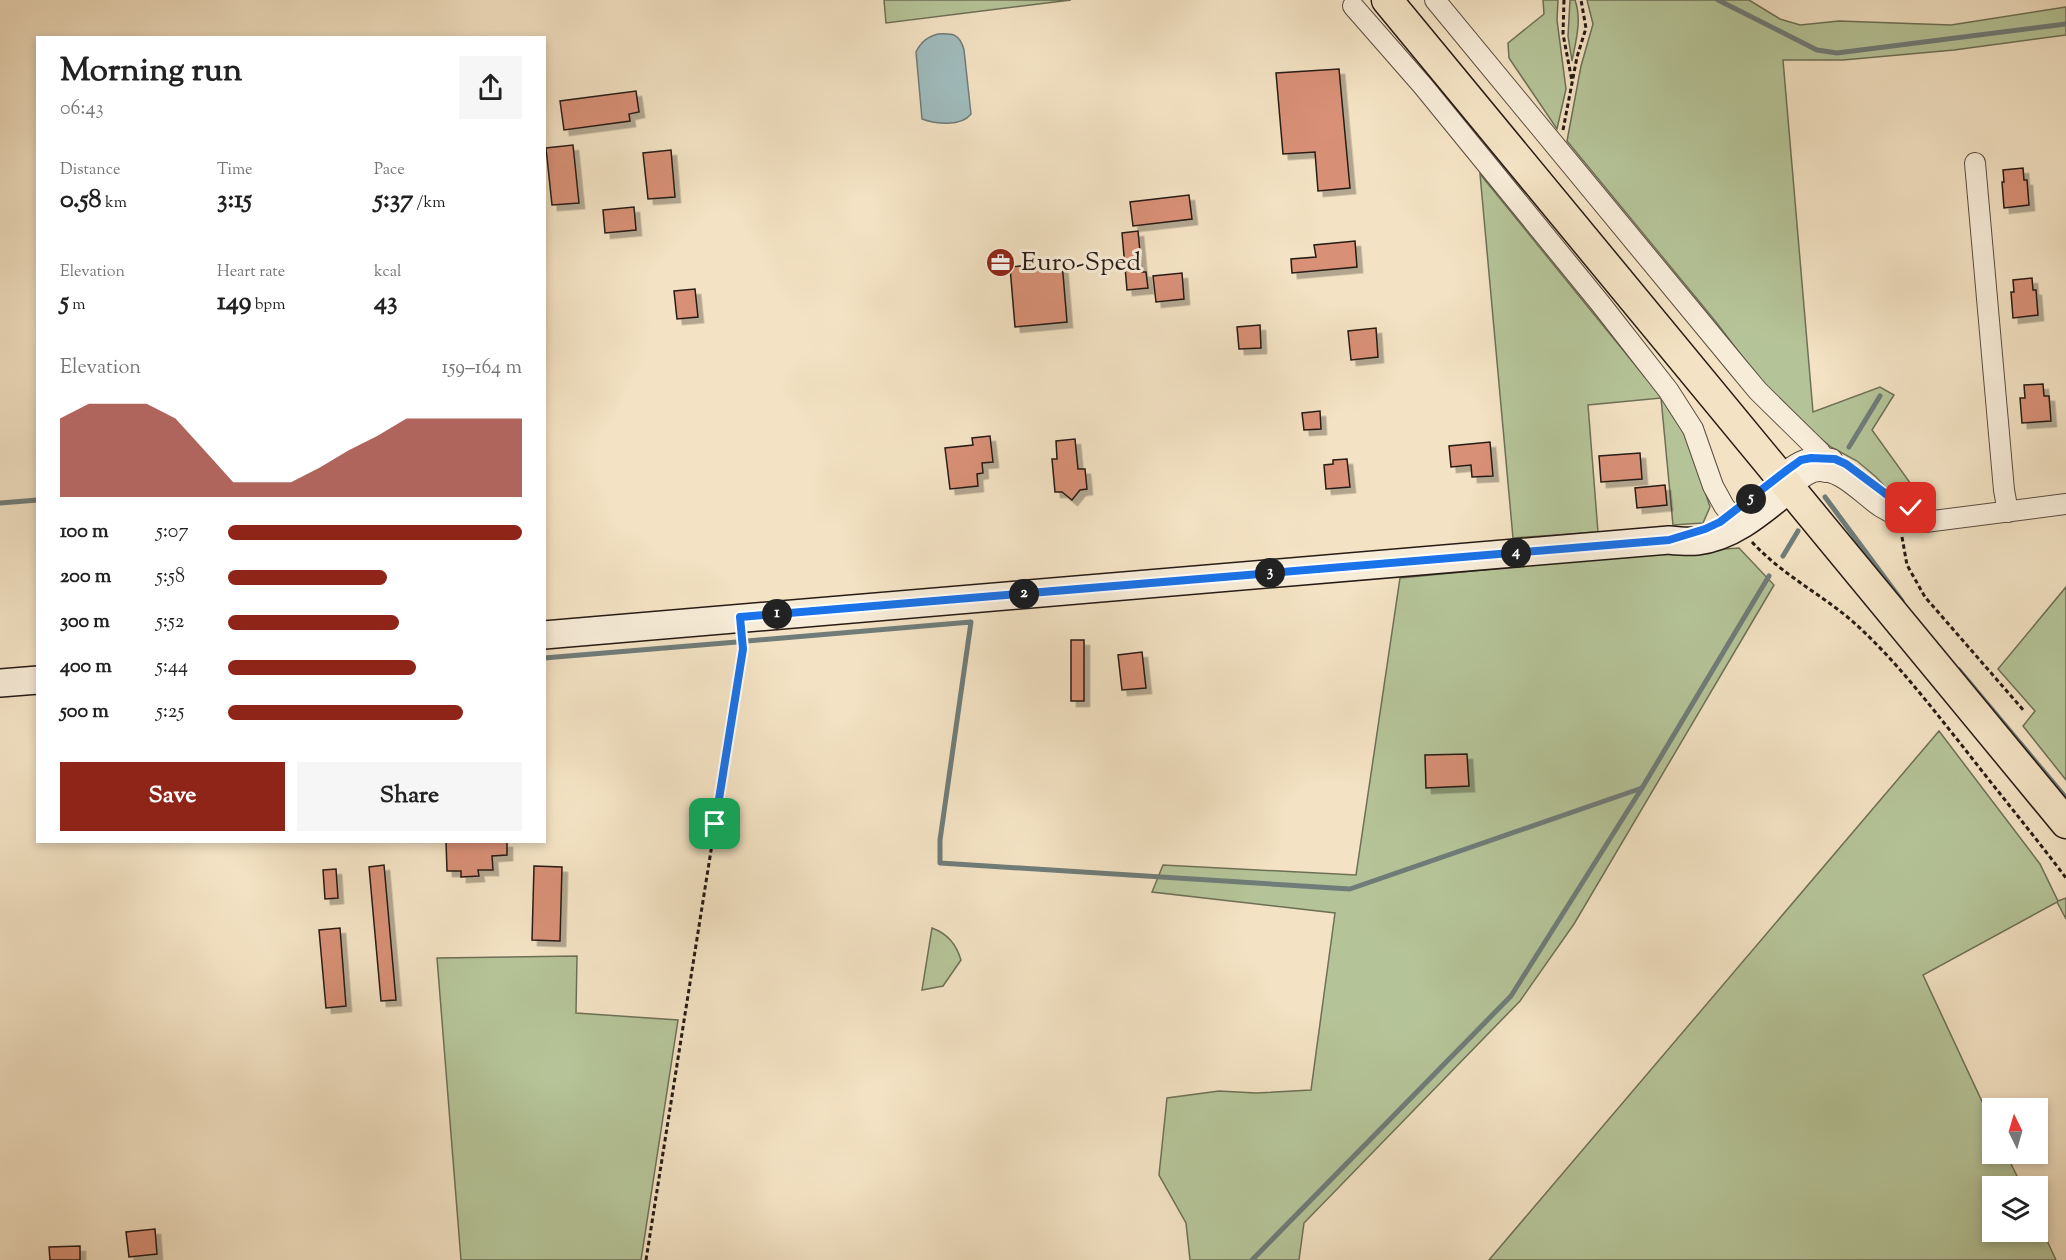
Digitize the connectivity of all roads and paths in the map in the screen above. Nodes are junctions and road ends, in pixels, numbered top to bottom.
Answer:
1 (1387, 0) edge
2 (1435, 0) edge
3 (1564, 0) edge
4 (1581, 0) edge
5 (1353, 6) dead end
6 (1572, 83) junction
7 (1558, 148) junction
8 (1975, 163) dead end
9 (1825, 465) junction
10 (1785, 482) junction
11 (2066, 504) edge
12 (2008, 512) junction
13 (1975, 514) junction
14 (1901, 518) junction
15 (1735, 520) junction
16 (740, 617) junction
17 (546, 635) edge
18 (36, 680) edge
19 (0, 684) edge
20 (2025, 712) dead end
21 (2066, 824) edge
22 (2066, 878) edge
23 (646, 1260) edge

1 - 10 main road
2 - 7 street
3 - 6 path
4 - 6 path
5 - 15 street
6 - 7 path
7 - 9 street
8 - 12 street
9 - 10 street
9 - 13 street
9 - 14 street
10 - 15 street
10 - 21 main road
11 - 12 street
12 - 13 street
13 - 14 street
14 - 20 path
15 - 16 street
15 - 22 path
16 - 17 street
16 - 23 path
18 - 19 street

